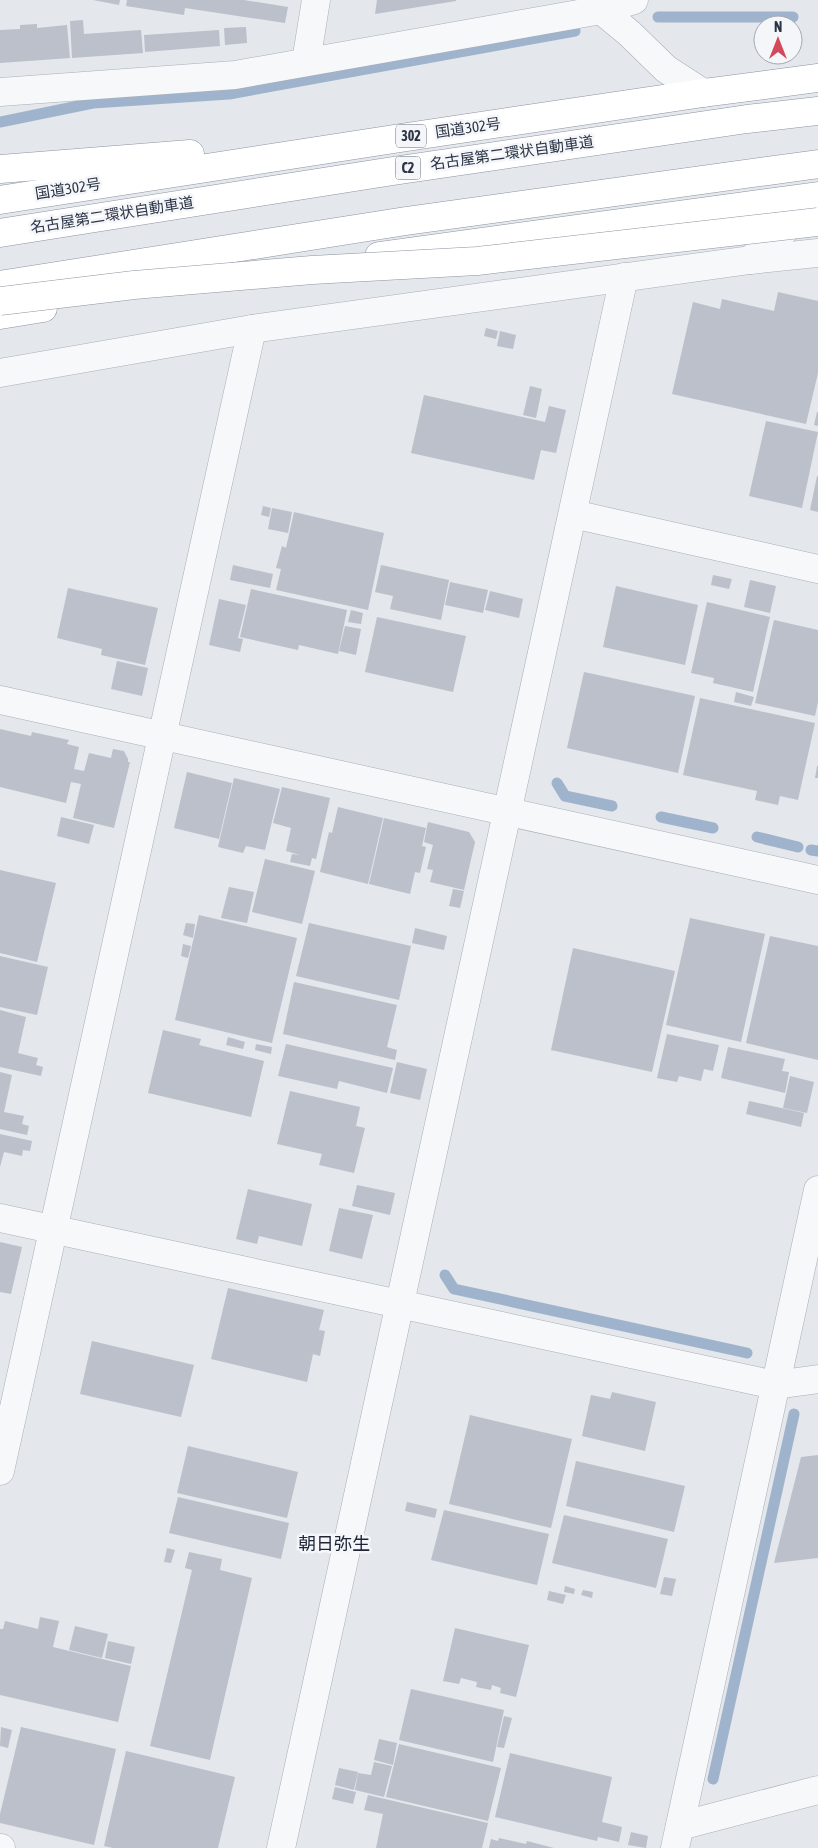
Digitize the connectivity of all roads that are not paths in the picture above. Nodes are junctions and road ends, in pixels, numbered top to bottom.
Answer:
1 (316, 0) edge
2 (634, 0) edge
3 (601, 10) junction
4 (306, 62) junction
5 (818, 78) edge
6 (0, 92) edge
7 (702, 93) junction
8 (818, 111) edge
9 (407, 137) junction
10 (818, 164) edge
11 (0, 168) edge
12 (818, 196) edge
13 (2, 199) edge
14 (818, 201) edge
15 (818, 222) edge
16 (0, 233) edge
17 (818, 253) edge
18 (750, 260) junction
19 (624, 277) junction
20 (0, 285) edge
21 (0, 301) edge
22 (0, 315) edge
23 (252, 329) junction
24 (0, 372) edge
25 (573, 514) junction
26 (818, 569) edge
27 (0, 700) edge
28 (163, 736) junction
29 (508, 812) junction
30 (818, 880) edge
31 (818, 1190) edge
32 (0, 1218) edge
33 (53, 1230) junction
34 (400, 1304) junction
35 (818, 1378) edge
36 (775, 1385) junction
37 (0, 1471) edge
38 (818, 1790) edge
39 (678, 1837) edge
40 (281, 1848) edge

1 - 4 street
2 - 3 street
3 - 4 street
3 - 7 street
4 - 6 street
5 - 7 highway, 国道302号 / 302
7 - 9 highway, 国道302号 / 302
8 - 16 highway, 名古屋第二環状自動車道 / C2
9 - 11 highway
9 - 13 highway, 国道302号 / 302
10 - 20 highway
12 - 22 highway
14 - 18 street
15 - 21 highway, bridge
17 - 18 street
18 - 19 street
19 - 23 street
19 - 25 street
23 - 24 street
23 - 28 street
25 - 26 street
25 - 29 street
27 - 28 street
28 - 29 street
28 - 33 street
29 - 30 street
29 - 34 street
31 - 36 street
32 - 33 street
33 - 34 street
33 - 37 street
34 - 36 street
34 - 40 street
35 - 36 street
36 - 39 street
38 - 39 street

